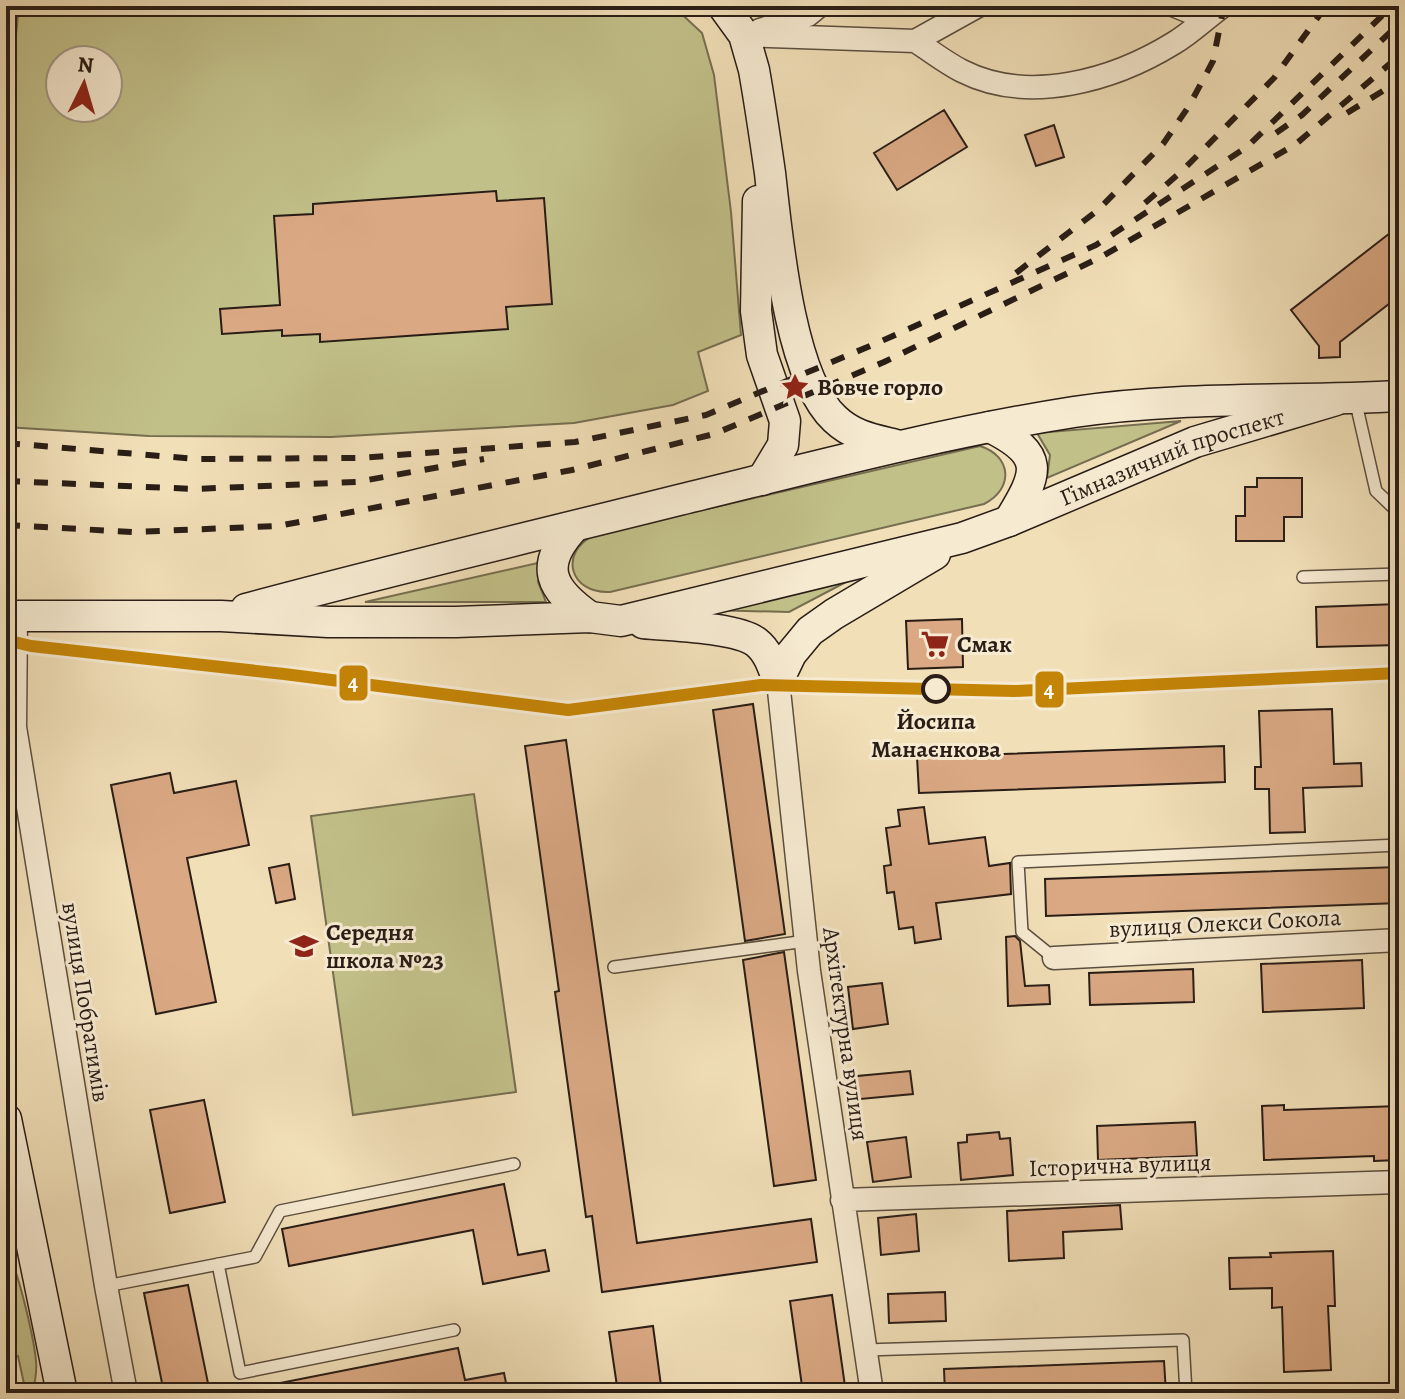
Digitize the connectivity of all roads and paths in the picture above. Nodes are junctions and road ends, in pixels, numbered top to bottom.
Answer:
1 (819, 6) edge
2 (978, 6) edge
3 (1175, 6) edge
4 (725, 7) edge
5 (1214, 12) edge
6 (744, 35) junction
7 (915, 41) junction
8 (764, 132) junction
9 (1399, 396) edge
10 (1345, 399) junction
11 (990, 427) junction
12 (900, 446) junction
13 (762, 480) junction
14 (1399, 513) edge
15 (1009, 521) junction
16 (574, 527) junction
17 (962, 538) junction
18 (1399, 574) edge
19 (1303, 577) dead end
20 (221, 616) junction
21 (11, 617) edge
22 (590, 617) junction
23 (621, 621) junction
24 (778, 681) junction
25 (1399, 845) edge
26 (1399, 940) edge
27 (806, 941) junction
28 (1054, 958) joint
29 (614, 967) dead end
30 (6, 1119) edge
31 (514, 1164) dead end
32 (1399, 1182) edge
33 (842, 1200) junction
34 (6, 1227) edge
35 (218, 1264) junction
36 (36, 1269) junction
37 (106, 1286) junction
38 (454, 1330) dead end
39 (865, 1350) junction
40 (54, 1387) edge
41 (126, 1393) edge
42 (872, 1393) edge
43 (1186, 1393) edge

1 - 6 street
2 - 7 street
3 - 5 street
4 - 6 main road
5 - 7 street
6 - 7 street
6 - 8 main road
8 - 12 main road
8 - 13 main road
9 - 10 main road, Гімназичний проспект
10 - 11 main road, Гімназичний проспект
10 - 14 lane
10 - 15 main road, Гімназичний проспект
11 - 12 main road, Гімназичний проспект
11 - 15 main road
12 - 13 main road, Гімназичний проспект
13 - 16 main road, Гімназичний проспект
15 - 17 main road, Гімназичний проспект
16 - 20 main road, Гімназичний проспект
16 - 22 main road
17 - 23 main road
17 - 24 main road
18 - 19 lane
20 - 21 main road
20 - 22 main road
21 - 37 street, вулиця Побратимів
22 - 23 main road
23 - 24 main road
24 - 27 street, Архітектурна вулиця
25 - 28 lane
26 - 28 street, вулиця Олекси Сокола
27 - 29 lane
27 - 33 street, Архітектурна вулиця
30 - 36 main road
31 - 35 lane
32 - 33 street, Історична вулиця
33 - 39 street, Архітектурна вулиця
34 - 36 main road
35 - 37 lane
35 - 38 lane
36 - 40 main road
37 - 41 street, вулиця Побратимів
39 - 42 street, Архітектурна вулиця
39 - 43 lane

